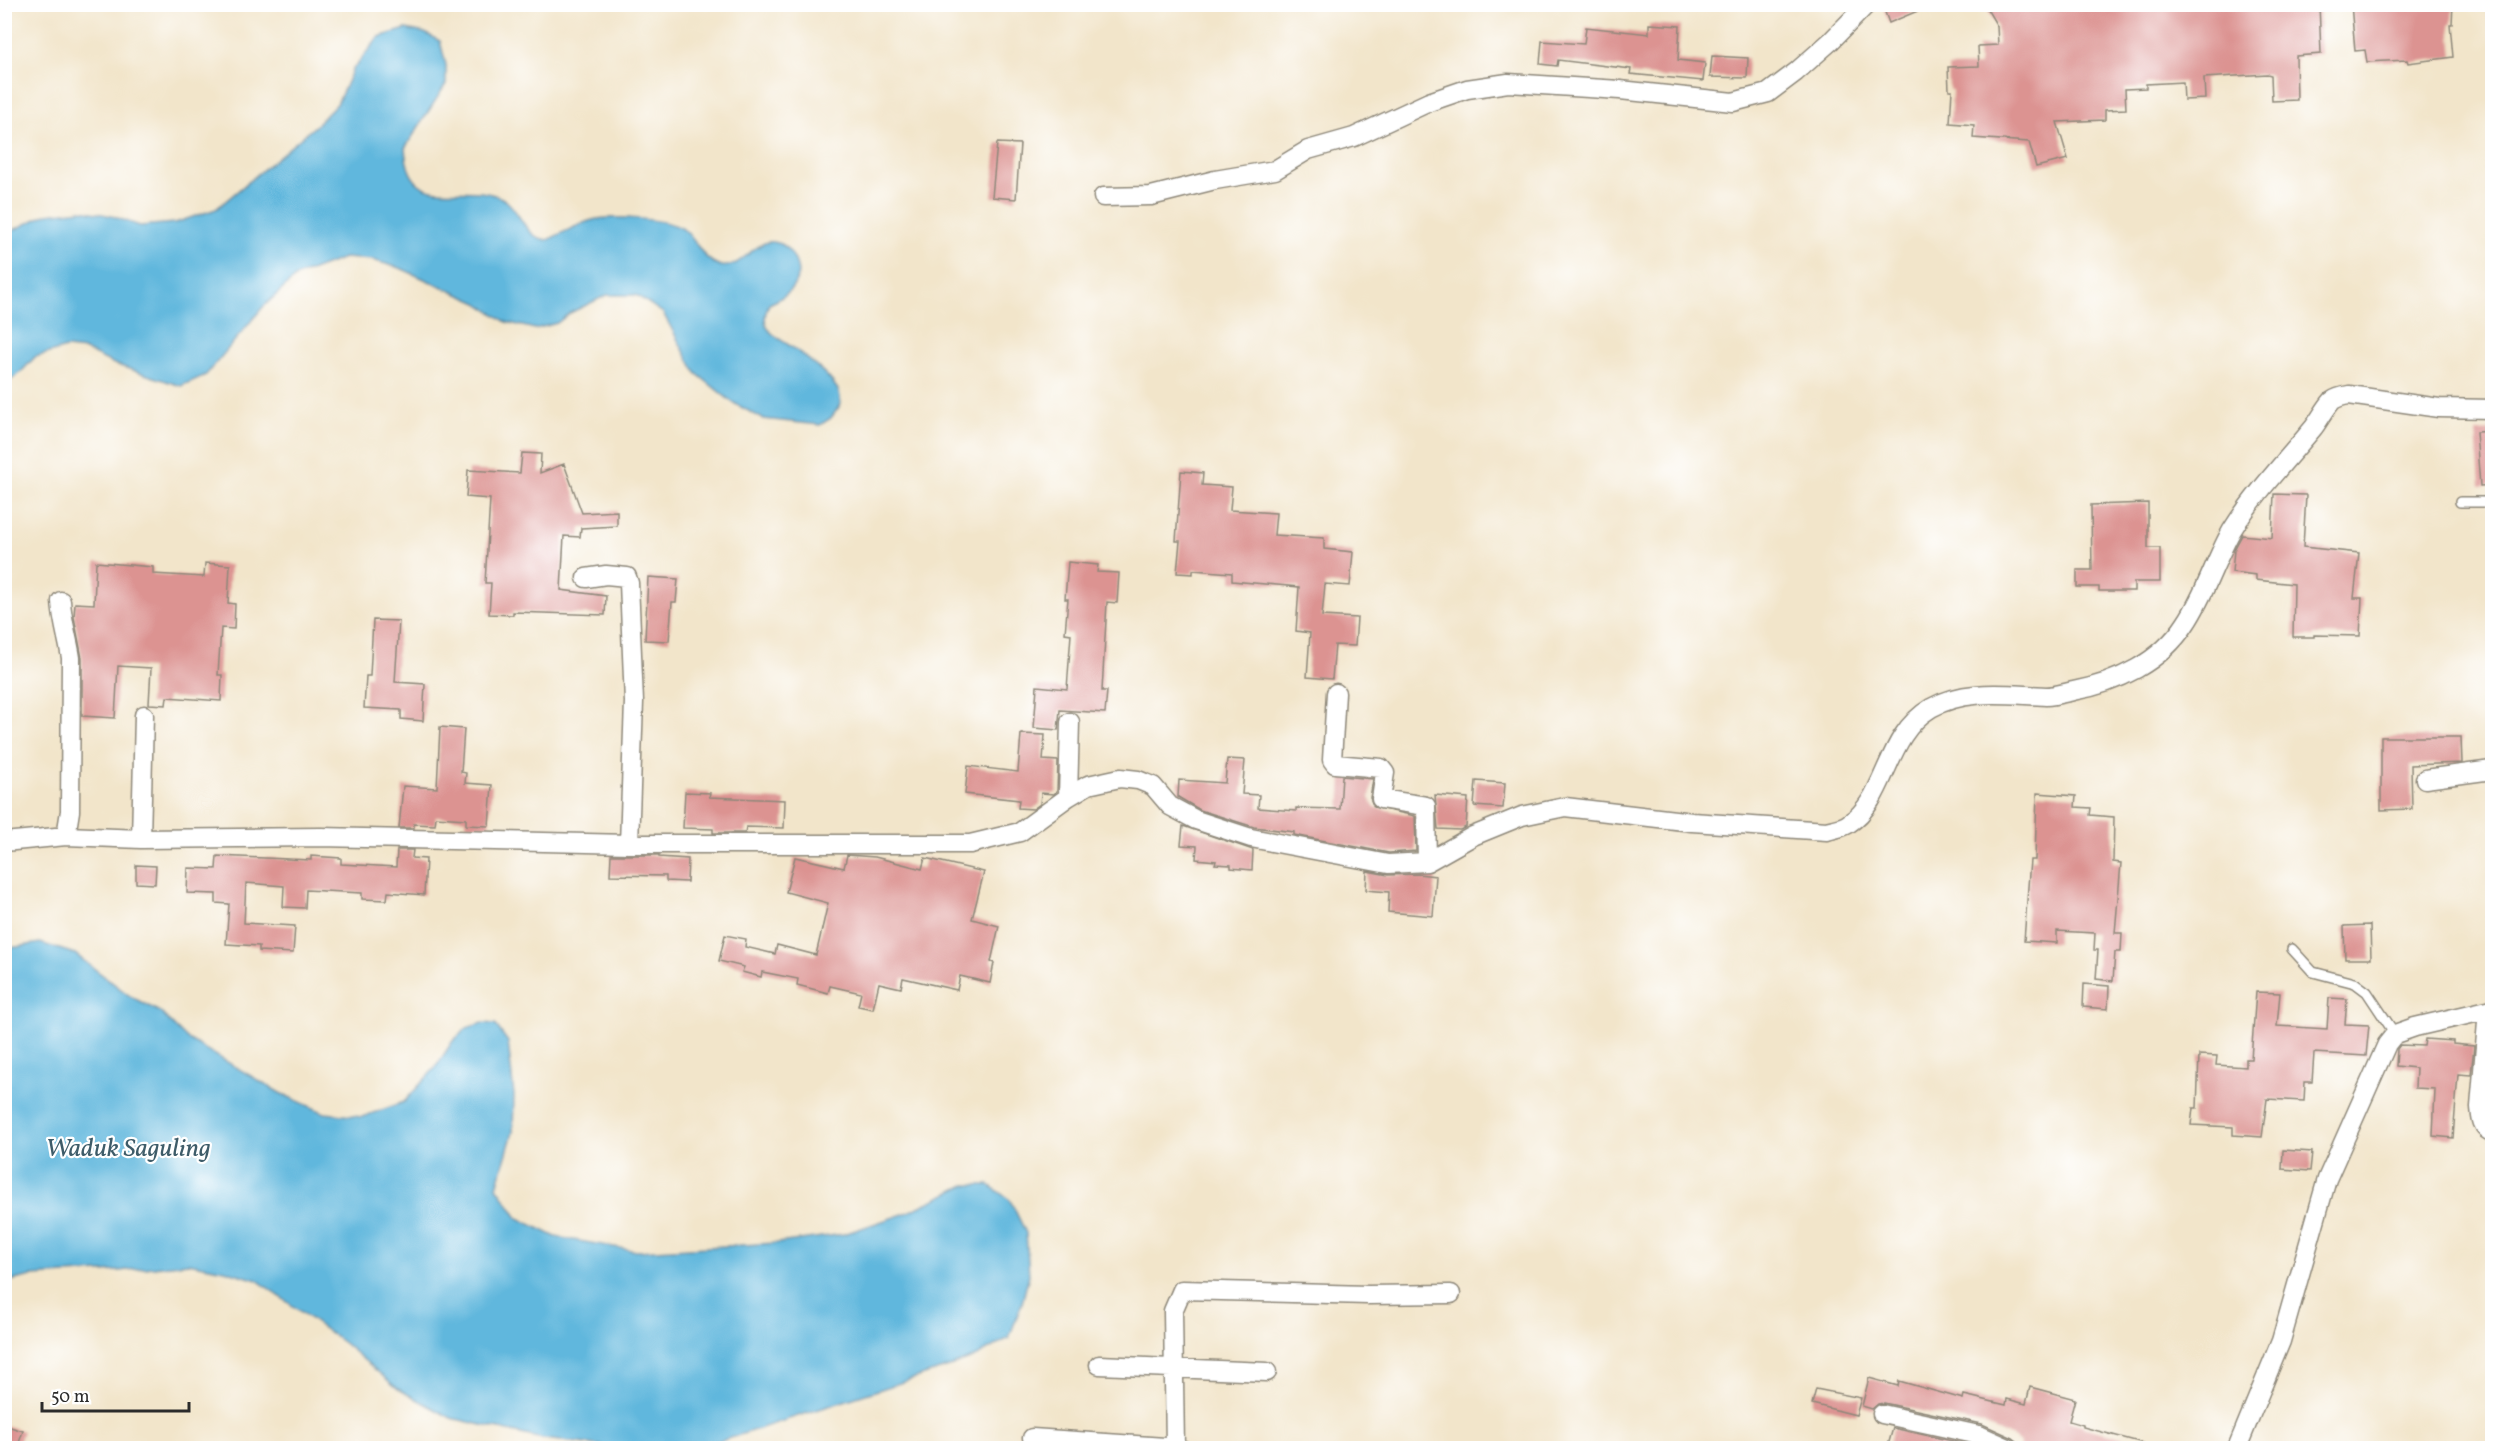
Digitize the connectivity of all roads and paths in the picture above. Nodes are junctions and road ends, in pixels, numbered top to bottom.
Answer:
1 (1866, 4) edge
2 (1103, 197) dead end
3 (2493, 409) edge
4 (2460, 502) dead end
5 (2493, 502) edge
6 (586, 578) dead end
7 (61, 601) dead end
8 (1336, 693) dead end
9 (144, 716) dead end
10 (1070, 722) dead end
11 (2493, 770) edge
12 (2425, 779) dead end
13 (1068, 797) junction
14 (66, 836) junction
15 (141, 839) junction
16 (4, 842) edge
17 (629, 844) junction
18 (1427, 862) junction
19 (2292, 949) dead end
20 (2490, 1010) edge
21 (2396, 1034) junction
22 (2493, 1132) edge
23 (1451, 1294) dead end
24 (1099, 1365) dead end
25 (1173, 1368) junction
26 (1268, 1372) dead end
27 (1882, 1414) dead end
28 (1032, 1438) dead end
29 (1175, 1448) edge
30 (1180, 1449) edge
31 (2008, 1449) edge
32 (2237, 1449) edge

1 - 2 street
3 - 18 street
4 - 5 lane
6 - 17 street
7 - 14 street
8 - 18 street
9 - 15 street
10 - 13 street
11 - 12 street
13 - 17 street
13 - 18 street
14 - 15 street
14 - 16 street
15 - 17 street
19 - 21 lane
20 - 21 street
20 - 22 street
21 - 32 street
23 - 25 street
24 - 25 street
25 - 26 street
25 - 29 street
27 - 31 street
28 - 29 street
29 - 30 street

